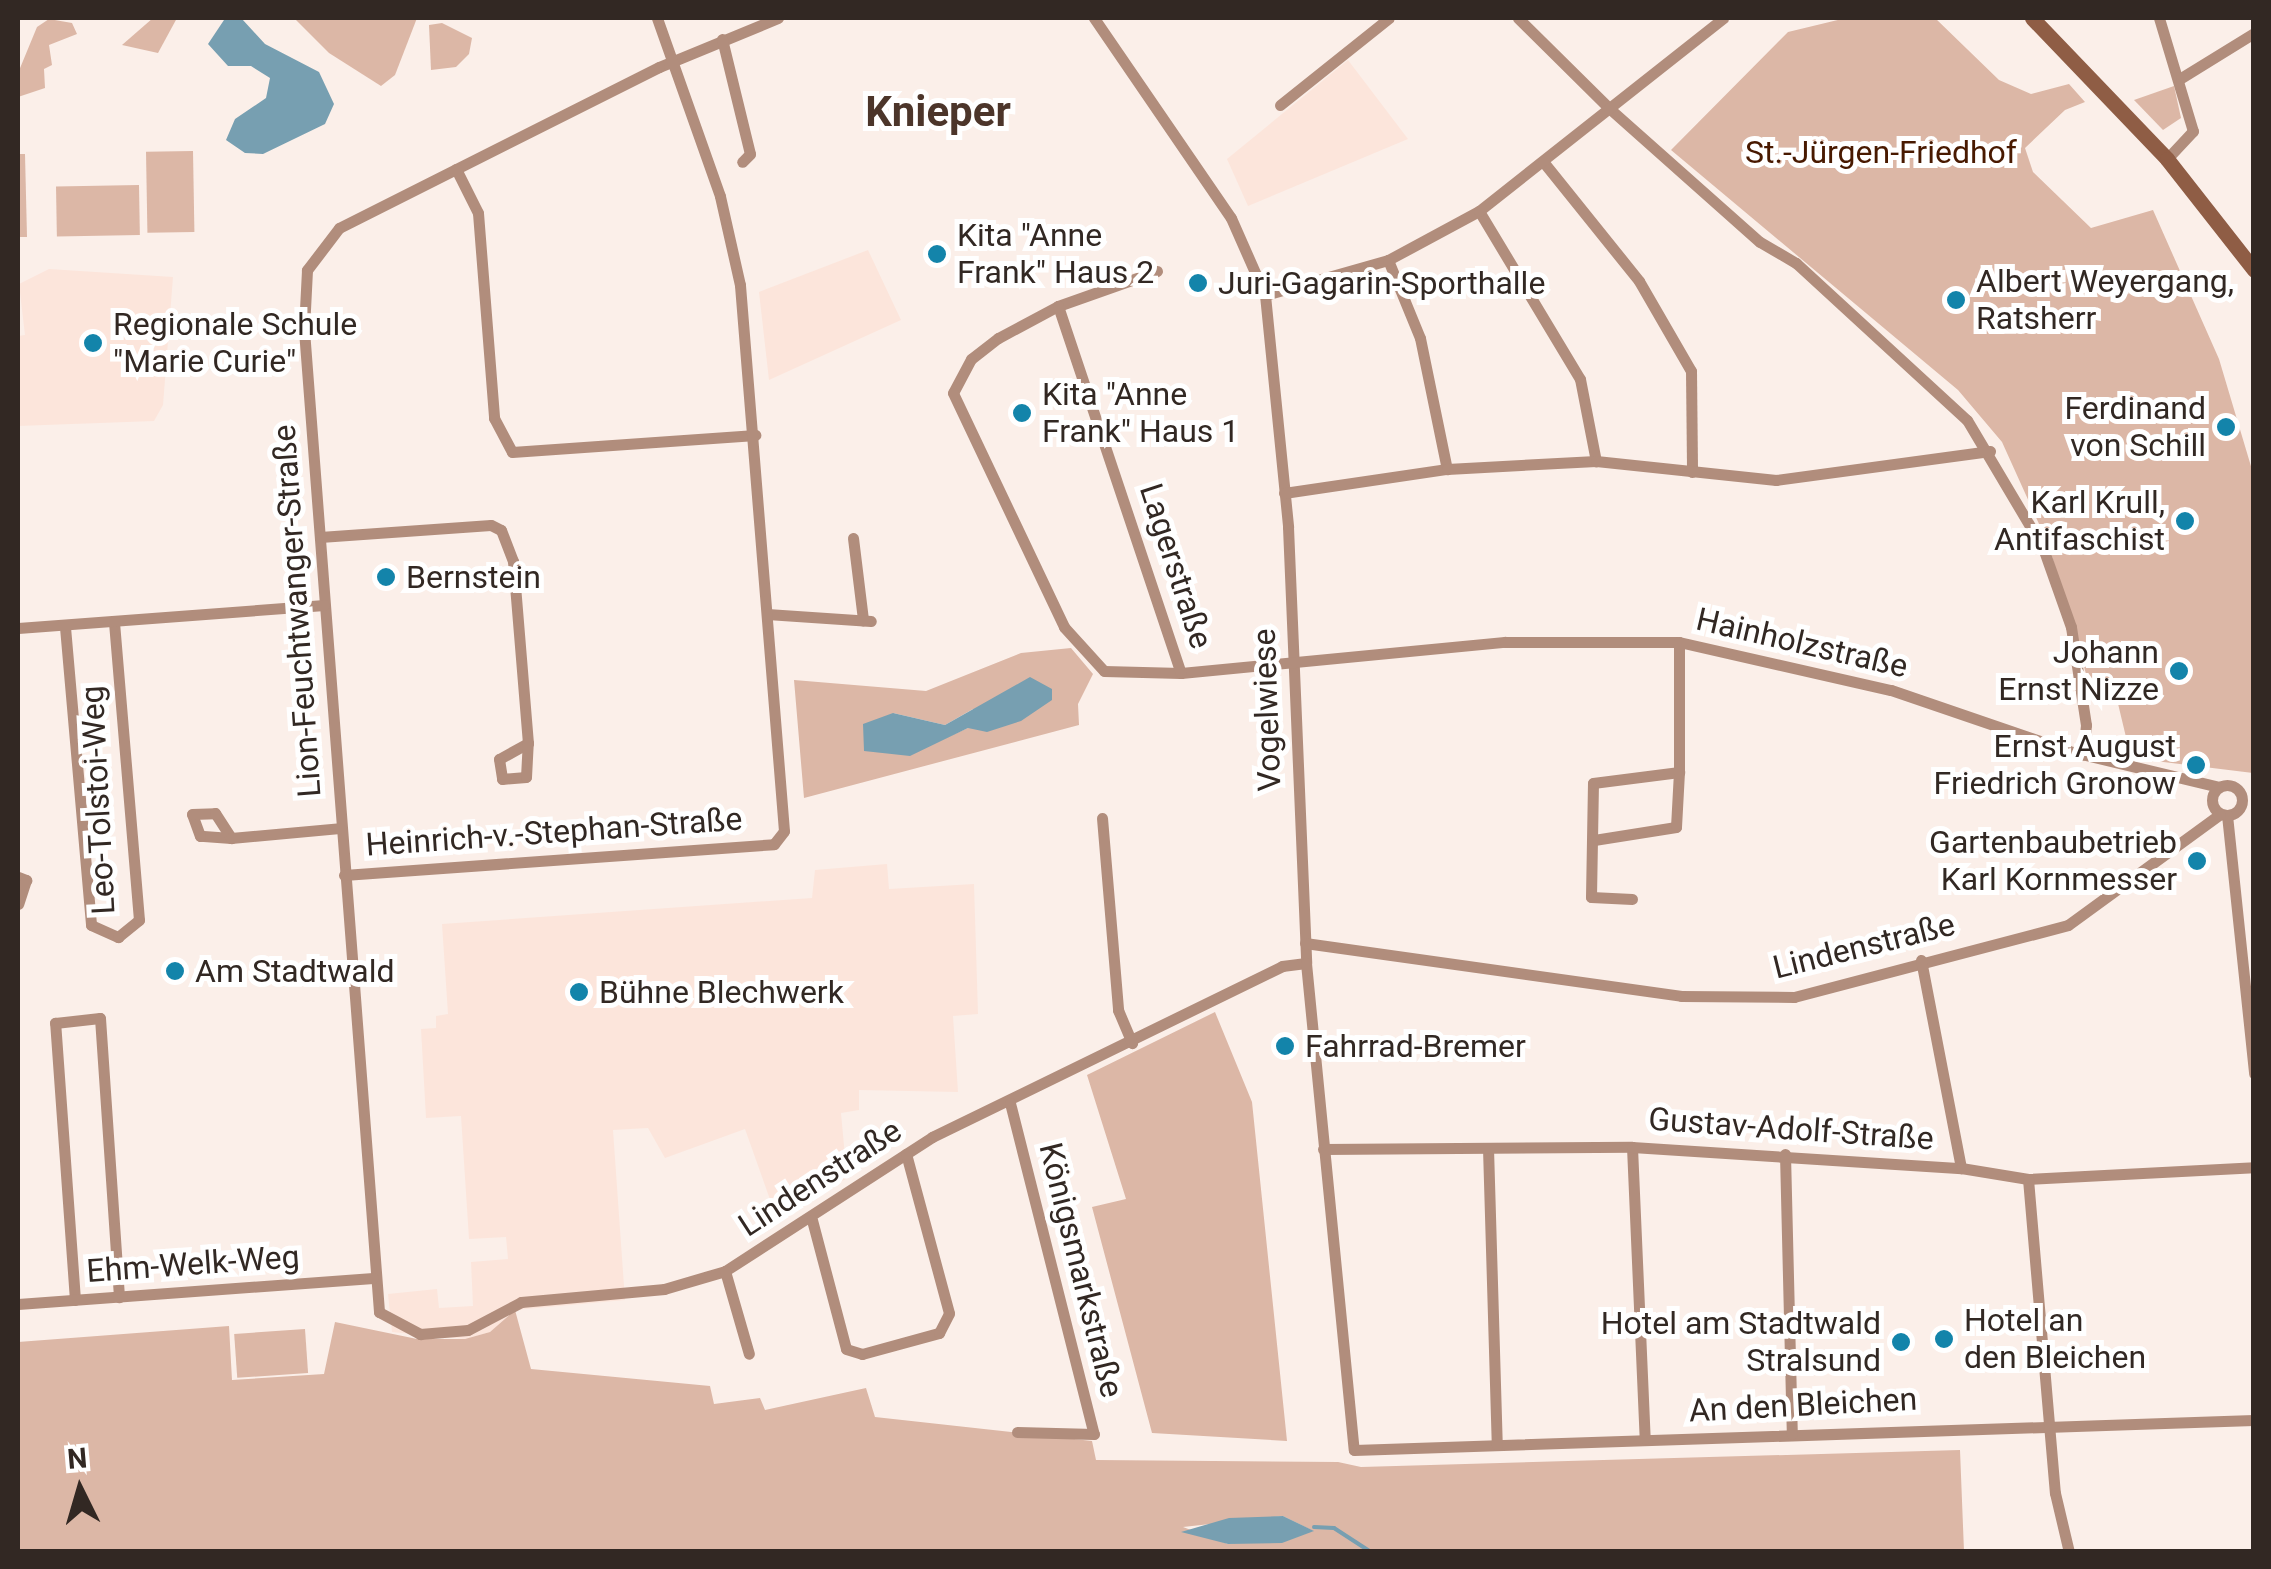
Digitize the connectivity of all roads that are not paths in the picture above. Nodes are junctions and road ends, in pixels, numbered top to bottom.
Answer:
1 (657, 18) edge
2 (778, 18) edge
3 (1094, 18) edge
4 (1389, 18) edge
5 (1518, 18) edge
6 (1722, 18) edge
7 (2032, 18) edge
8 (2159, 18) edge
9 (2254, 33) edge
10 (722, 39) junction
11 (673, 61) junction
12 (2180, 78) junction
13 (1280, 105) dead end
14 (1610, 109) junction
15 (2166, 159) junction
16 (742, 162) dead end
17 (1545, 164) junction
18 (456, 169) junction
19 (1479, 211) junction
20 (1388, 260) junction
21 (2254, 270) edge
22 (1157, 271) dead end
23 (1265, 295) junction
24 (1058, 306) junction
25 (755, 434) junction
26 (1990, 451) junction
27 (1596, 461) junction
28 (1448, 469) junction
29 (1692, 472) junction
30 (1284, 493) junction
31 (320, 538) junction
32 (853, 538) dead end
33 (324, 605) junction
34 (767, 614) junction
35 (114, 622) junction
36 (65, 627) junction
37 (18, 628) edge
38 (1679, 642) junction
39 (1290, 662) junction
40 (1181, 673) junction
41 (528, 743) dead end
42 (2083, 756) junction
43 (1679, 772) junction
44 (2219, 787) junction
45 (2247, 795) edge
46 (2224, 814) junction
47 (1102, 818) dead end
48 (340, 828) junction
49 (231, 838) dead end
50 (1594, 840) junction
51 (344, 875) junction
52 (18, 877) edge
53 (1632, 899) dead end
54 (18, 904) edge
55 (1305, 943) junction
56 (2247, 946) edge
57 (1922, 960) junction
58 (1306, 963) junction
59 (1132, 1042) junction
60 (2254, 1074) edge
61 (1010, 1103) junction
62 (1632, 1147) junction
63 (1488, 1148) junction
64 (1324, 1150) junction
65 (906, 1154) junction
66 (1785, 1154) junction
67 (2254, 1166) edge
68 (1961, 1168) junction
69 (2028, 1179) junction
70 (812, 1220) junction
71 (725, 1270) junction
72 (373, 1278) junction
73 (119, 1297) junction
74 (74, 1300) junction
75 (18, 1304) edge
76 (749, 1354) dead end
77 (2254, 1420) edge
78 (2050, 1424) junction
79 (1018, 1432) dead end
80 (1792, 1434) junction
81 (1644, 1439) junction
82 (1497, 1444) junction
83 (1354, 1450) joint
84 (2069, 1552) edge

1 - 11 street, Heinrich-v.-Stephan-Straße
2 - 10 street, Lion-Feuchtwanger-Straße
3 - 23 street, Vogelwiese
4 - 13 street
5 - 14 street
6 - 14 street
7 - 15 main road
8 - 12 street
9 - 12 street
10 - 11 street, Lion-Feuchtwanger-Straße
10 - 16 street
11 - 18 street, Lion-Feuchtwanger-Straße
11 - 25 street, Heinrich-v.-Stephan-Straße
12 - 15 street
14 - 17 street
14 - 26 street
15 - 21 main road
17 - 19 street
17 - 29 street
18 - 25 street
18 - 31 street, Lion-Feuchtwanger-Straße
19 - 20 street
19 - 27 street
20 - 23 street
20 - 28 street
22 - 24 street, Hainholzstraße
23 - 30 street, Vogelwiese
24 - 40 street, Lagerstraße
24 - 40 street, Hainholzstraße
25 - 34 street, Heinrich-v.-Stephan-Straße
26 - 29 street
26 - 42 street
27 - 28 street
27 - 29 street
28 - 30 street
30 - 39 street, Vogelwiese
31 - 33 street, Lion-Feuchtwanger-Straße
31 - 41 street
32 - 34 street
33 - 35 street
33 - 48 street, Lion-Feuchtwanger-Straße
34 - 51 street, Heinrich-v.-Stephan-Straße
35 - 36 street
35 - 36 street, Leo-Tolstoi-Weg
36 - 37 street
38 - 39 street, Hainholzstraße
38 - 42 street, Hainholzstraße
38 - 43 street
39 - 40 street, Hainholzstraße
39 - 55 street, Vogelwiese
42 - 44 street, Hainholzstraße
43 - 50 street
43 - 50 street
44 - 45 street
44 - 46 street
45 - 46 street
46 - 56 street
46 - 57 street, Lindenstraße
47 - 59 street
48 - 49 street, Lion-Feuchtwanger-Straße
48 - 51 street, Lion-Feuchtwanger-Straße
50 - 53 street
51 - 72 street, Lion-Feuchtwanger-Straße
52 - 54 street
55 - 57 street, Lindenstraße
55 - 58 street, Vogelwiese
56 - 60 street
57 - 68 street
58 - 59 street, Lindenstraße
58 - 64 street, Vogelwiese
59 - 61 street, Lindenstraße
61 - 65 street, Lindenstraße
61 - 79 street, Königsmarkstraße
62 - 63 street, Gustav-Adolf-Straße
62 - 66 street, Gustav-Adolf-Straße
62 - 81 street
63 - 64 street, Gustav-Adolf-Straße
63 - 82 street
64 - 83 street, Vogelwiese
65 - 70 street, Lindenstraße
65 - 70 street
66 - 68 street, Gustav-Adolf-Straße
66 - 80 street
67 - 69 street, Gustav-Adolf-Straße
68 - 69 street, Gustav-Adolf-Straße
69 - 78 street
70 - 71 street, Lindenstraße
71 - 72 street, Lindenstraße
71 - 76 street
72 - 73 street, Ehm-Welk-Weg
73 - 74 street, Ehm-Welk-Weg
73 - 74 street
74 - 75 street, Ehm-Welk-Weg
77 - 78 street, An den Bleichen
78 - 80 street, An den Bleichen
78 - 84 street
80 - 81 street, An den Bleichen
81 - 82 street, An den Bleichen
82 - 83 street, An den Bleichen

